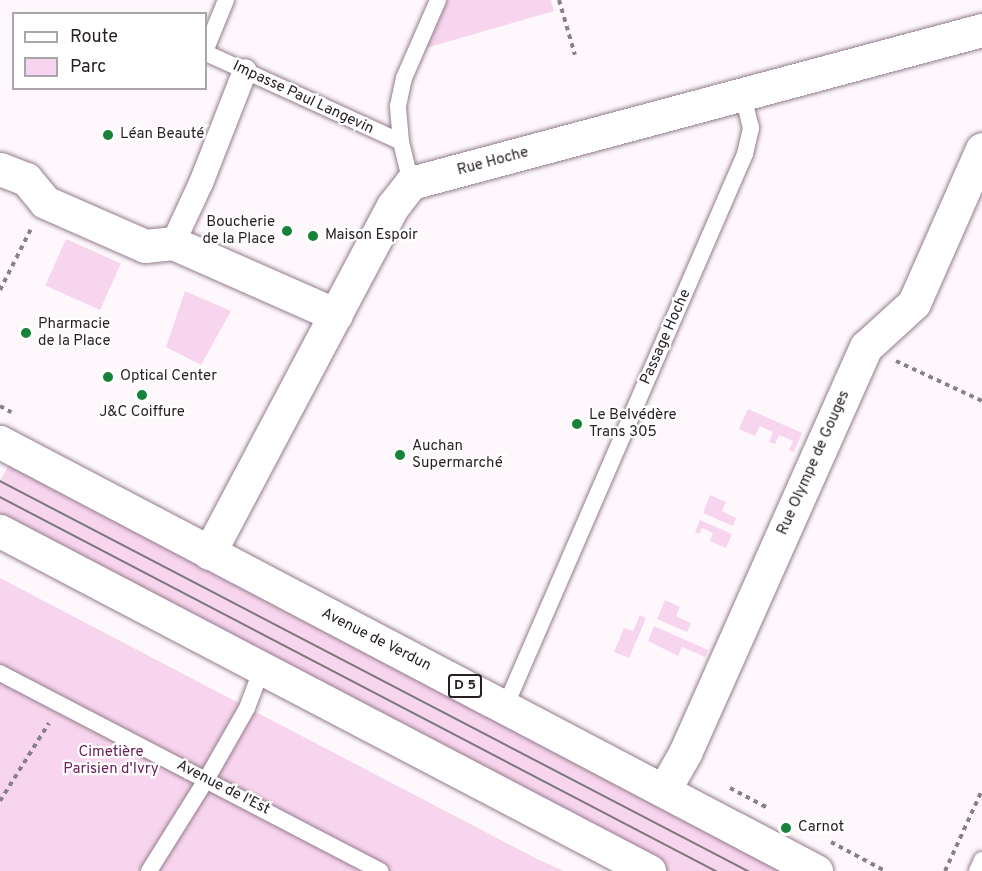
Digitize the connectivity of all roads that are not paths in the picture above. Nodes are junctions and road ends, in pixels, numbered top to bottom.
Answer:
1 (226, 0) edge
2 (438, 0) edge
3 (982, 30) edge
4 (207, 48) edge
5 (207, 52) edge
6 (245, 71) junction
7 (743, 96) junction
8 (401, 142) junction
9 (982, 149) edge
10 (0, 169) edge
11 (411, 183) junction
12 (173, 243) junction
13 (336, 315) junction
14 (0, 442) edge
15 (0, 531) edge
16 (209, 553) junction
17 (262, 668) junction
18 (0, 673) edge
19 (506, 707) junction
20 (206, 780) junction
21 (664, 790) junction
22 (982, 860) edge
23 (149, 871) edge
24 (381, 871) edge
25 (649, 871) edge
26 (816, 871) edge
27 (977, 871) edge

1 - 4 lane, Impasse Paul Langevin
2 - 8 lane
3 - 7 street, Rue Hoche
5 - 6 lane, Impasse Paul Langevin
6 - 8 lane, Impasse Paul Langevin
6 - 12 street
7 - 11 street, Rue Hoche
7 - 19 lane, Passage Hoche
8 - 11 lane
9 - 21 street, Rue Olympe de Gouges
10 - 12 street
11 - 13 street
12 - 13 street
13 - 16 street
14 - 16 street, Avenue de Verdun / D 5
15 - 17 street
16 - 19 street, Avenue de Verdun / D 5
17 - 20 lane
17 - 25 street
18 - 20 lane, Avenue de l'Est
19 - 21 street, Avenue de Verdun / D 5
20 - 23 lane
20 - 24 lane, Avenue de l'Est
21 - 26 street, Avenue de Verdun / D 5
22 - 27 lane

